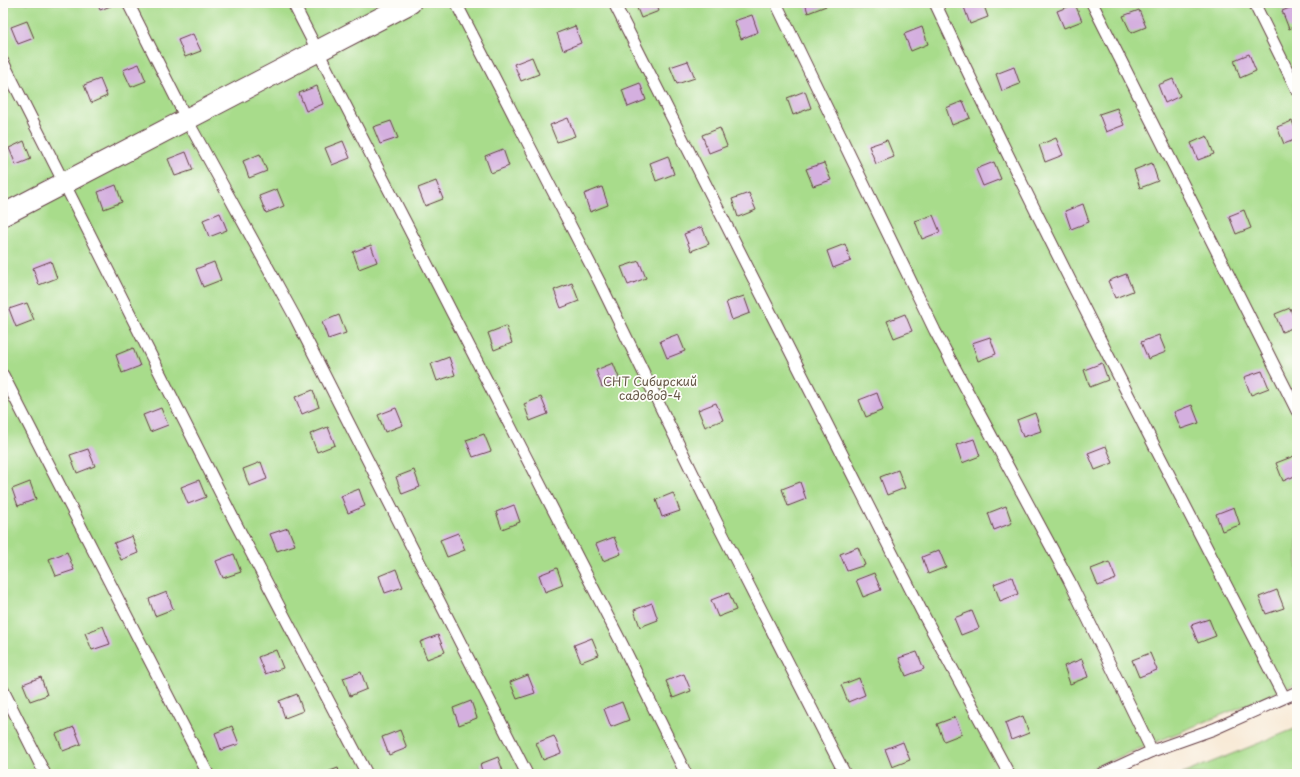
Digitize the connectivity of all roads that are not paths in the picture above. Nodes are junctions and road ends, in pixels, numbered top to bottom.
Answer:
1 (128, 3) edge
2 (293, 3) edge
3 (410, 3) edge
4 (456, 3) edge
5 (614, 3) edge
6 (776, 3) edge
7 (935, 3) edge
8 (1092, 3) edge
9 (1254, 3) edge
10 (318, 51) junction
11 (3, 62) edge
12 (1297, 90) edge
13 (186, 118) junction
14 (66, 183) junction
15 (3, 215) edge
16 (3, 375) edge
17 (1297, 410) edge
18 (3, 690) edge
19 (1297, 692) edge
20 (1284, 697) junction
21 (1152, 751) junction
22 (45, 774) edge
23 (208, 774) edge
24 (367, 774) edge
25 (527, 774) edge
26 (686, 774) edge
27 (845, 774) edge
28 (1009, 774) edge
29 (1102, 774) edge

1 - 13 lane
2 - 10 lane
3 - 10 street
4 - 27 lane
5 - 28 lane
6 - 21 lane
7 - 20 lane
8 - 17 lane
9 - 12 lane
10 - 13 street
10 - 26 lane
11 - 14 lane
13 - 14 street
13 - 25 lane
14 - 15 street
14 - 24 lane
16 - 23 lane
18 - 22 lane
19 - 20 lane
20 - 21 lane
21 - 29 lane

